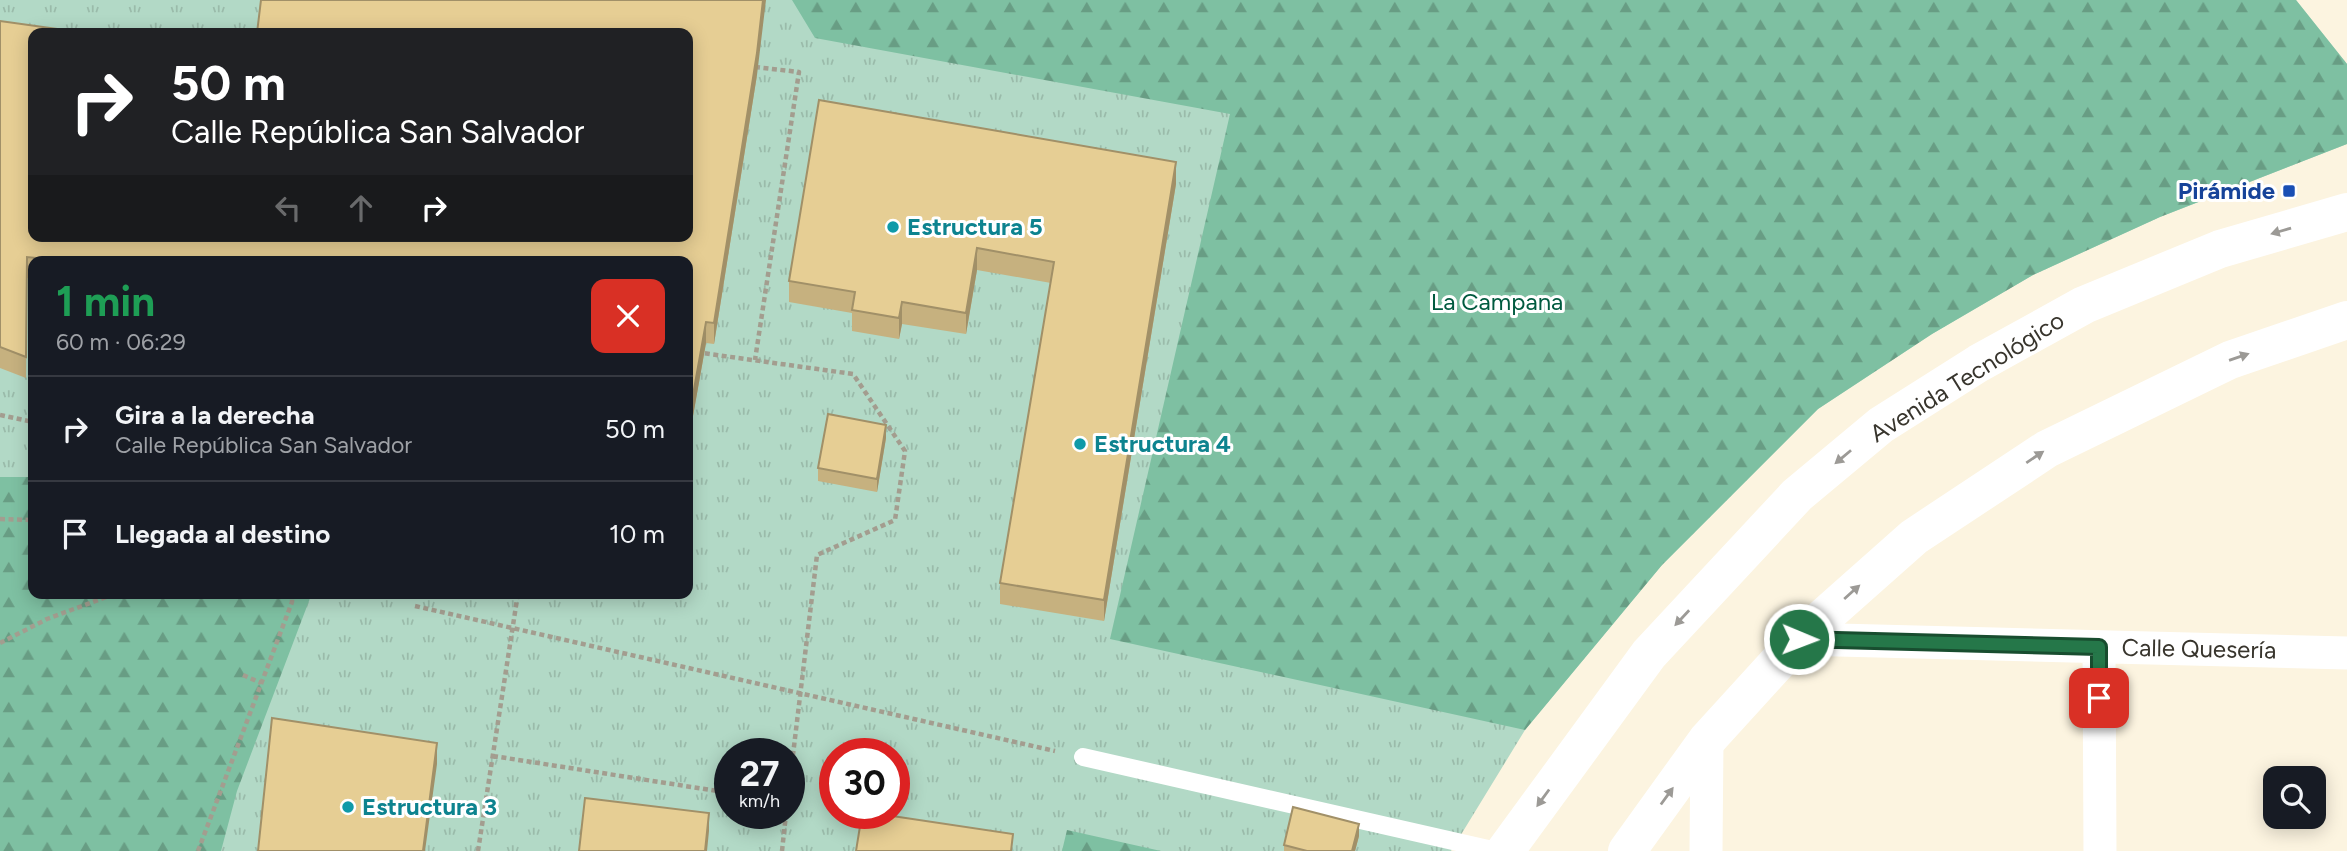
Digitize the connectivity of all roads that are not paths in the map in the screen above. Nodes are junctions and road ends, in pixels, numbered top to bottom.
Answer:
1 (2347, 212) edge
2 (2347, 320) edge
3 (1799, 639) junction
4 (2099, 647) junction
5 (2347, 653) edge
6 (1707, 740) junction
7 (1083, 757) road end
8 (1497, 851) edge
9 (1505, 851) edge
10 (1627, 851) edge
11 (1706, 851) edge
12 (2100, 851) edge

1 -> 9 main road, Avenida Tecnológico
3 -> 2 main road
3 - 4 street, Calle Quesería
3 - 6 main road
4 - 5 street, Calle Quesería
4 - 12 street
10 -> 6 main road
6 - 11 street
7 - 8 lane

